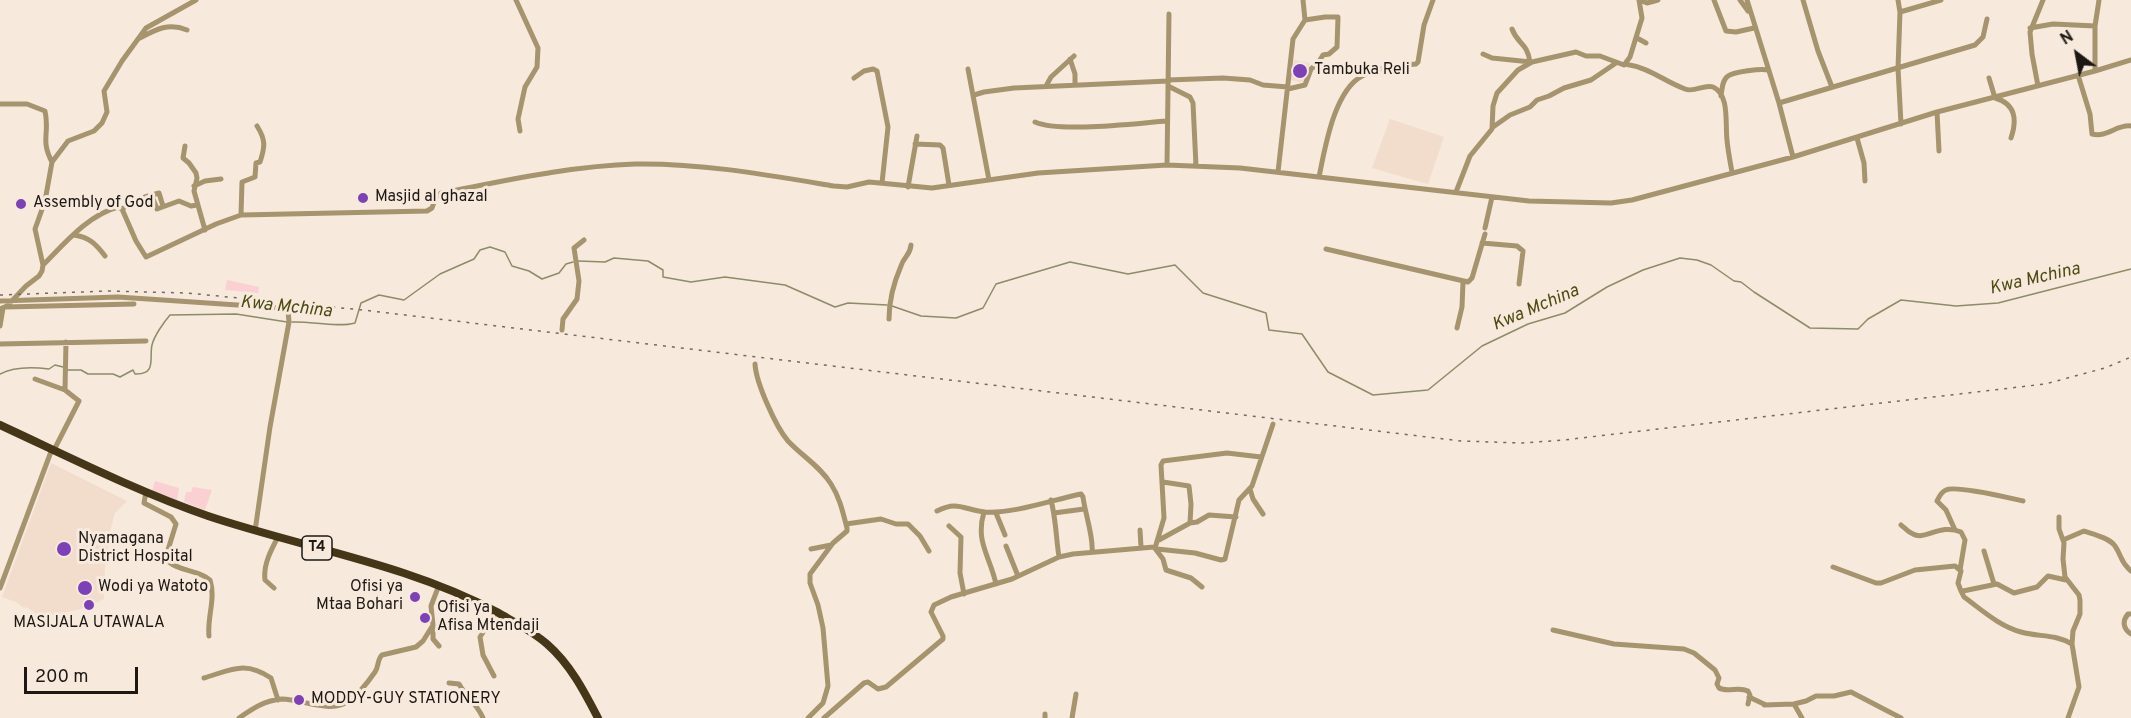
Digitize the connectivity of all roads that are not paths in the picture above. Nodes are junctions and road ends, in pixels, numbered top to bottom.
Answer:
1 (196, 0) edge
2 (516, 0) edge
3 (1303, 0) edge
4 (1433, 0) edge
5 (1639, 0) edge
6 (1658, 0) edge
7 (1714, 0) edge
8 (1740, 0) edge
9 (1747, 0) edge
10 (1803, 0) edge
11 (1898, 0) edge
12 (1941, 0) edge
13 (2043, 0) edge
14 (2099, 0) edge
15 (1900, 12) junction
16 (1169, 14) dead end
17 (1750, 14) junction
18 (177, 19) junction
19 (1987, 19) dead end
20 (1305, 20) junction
21 (2095, 26) junction
22 (1754, 28) junction
23 (2030, 28) junction
24 (1512, 29) dead end
25 (187, 30) dead end
26 (1637, 38) junction
27 (137, 39) junction
28 (1646, 43) dead end
29 (1483, 54) dead end
30 (2131, 60) edge
31 (1531, 62) junction
32 (1616, 63) junction
33 (1625, 64) junction
34 (1898, 68) junction
35 (968, 69) dead end
36 (1768, 70) junction
37 (2095, 71) junction
38 (2078, 75) junction
39 (854, 78) dead end
40 (1989, 78) dead end
41 (1168, 82) junction
42 (1074, 85) junction
43 (1046, 86) junction
44 (2038, 86) junction
45 (1832, 87) junction
46 (1288, 88) junction
47 (974, 95) junction
48 (1721, 96) junction
49 (1995, 98) junction
50 (1779, 103) junction
51 (0, 104) edge
52 (1937, 112) junction
53 (1167, 121) junction
54 (1035, 122) dead end
55 (1901, 124) junction
56 (257, 126) dead end
57 (2131, 126) edge
58 (1493, 127) junction
59 (520, 131) dead end
60 (917, 136) dead end
61 (1857, 138) junction
62 (2011, 138) dead end
63 (915, 144) junction
64 (185, 146) dead end
65 (1939, 151) dead end
66 (1793, 157) junction
67 (52, 162) junction
68 (1167, 165) junction
69 (1196, 166) junction
70 (1278, 172) junction
71 (1732, 172) junction
72 (1319, 177) junction
73 (221, 180) dead end
74 (990, 180) junction
75 (1865, 181) dead end
76 (882, 183) junction
77 (949, 185) junction
78 (194, 186) junction
79 (908, 187) junction
80 (1456, 192) junction
81 (1492, 197) junction
82 (197, 205) junction
83 (122, 209) junction
84 (241, 215) junction
85 (205, 230) junction
86 (74, 235) junction
87 (584, 240) dead end
88 (1482, 243) junction
89 (911, 244) dead end
90 (1326, 249) dead end
91 (105, 256) dead end
92 (43, 265) junction
93 (1463, 282) junction
94 (1519, 284) dead end
95 (0, 301) edge
96 (12, 301) junction
97 (134, 304) dead end
98 (3, 308) edge
99 (889, 319) dead end
100 (0, 326) edge
101 (1457, 328) dead end
102 (562, 330) dead end
103 (146, 341) dead end
104 (66, 342) junction
105 (0, 344) edge
106 (755, 364) dead end
107 (35, 379) dead end
108 (65, 390) junction
109 (0, 424) edge
110 (1273, 424) dead end
111 (53, 450) junction
112 (1261, 457) junction
113 (1163, 482) junction
114 (1250, 489) junction
115 (146, 492) junction
116 (1051, 500) junction
117 (2023, 501) dead end
118 (1084, 509) junction
119 (937, 511) dead end
120 (984, 512) junction
121 (996, 513) junction
122 (1054, 513) junction
123 (1263, 514) dead end
124 (1236, 517) junction
125 (2060, 517) dead end
126 (1190, 523) junction
127 (846, 524) junction
128 (1901, 525) dead end
129 (949, 526) dead end
130 (1140, 530) dead end
131 (1955, 530) junction
132 (255, 531) junction
133 (1005, 535) dead end
134 (278, 537) junction
135 (1159, 540) junction
136 (2063, 540) junction
137 (831, 546) junction
138 (1006, 546) dead end
139 (1141, 547) junction
140 (811, 549) dead end
141 (1156, 549) junction
142 (929, 551) dead end
143 (1984, 551) dead end
144 (1092, 552) junction
145 (1059, 557) junction
146 (1833, 567) dead end
147 (1960, 570) junction
148 (2131, 571) edge
149 (1018, 576) junction
150 (2066, 580) junction
151 (996, 584) junction
152 (1994, 584) junction
153 (439, 585) junction
154 (1202, 587) dead end
155 (0, 588) edge
156 (274, 588) dead end
157 (1961, 591) junction
158 (964, 594) junction
159 (496, 612) junction
160 (2131, 614) edge
161 (433, 625) junction
162 (1553, 630) dead end
163 (2131, 634) edge
164 (209, 636) dead end
165 (2072, 644) junction
166 (439, 646) dead end
167 (494, 676) dead end
168 (204, 678) dead end
169 (449, 683) dead end
170 (1076, 693) dead end
171 (278, 700) junction
172 (1794, 704) junction
173 (1897, 717) edge
174 (239, 718) edge
175 (483, 718) edge
176 (598, 718) edge
177 (808, 718) edge
178 (824, 718) edge
179 (1072, 718) edge
180 (1802, 718) edge
181 (2068, 718) edge

1 - 18 street
2 - 59 street
3 - 20 street
4 - 72 street
5 - 6 street
5 - 26 street
7 - 22 street
8 - 17 street
9 - 17 street
10 - 45 street
11 - 15 street
12 - 15 street
13 - 23 street
14 - 21 street
15 - 34 street
16 - 41 street
17 - 22 street
18 - 25 street
18 - 27 street
18 - 27 street
19 - 34 street
20 - 46 street
20 - 46 street
21 - 23 street
21 - 37 street
22 - 36 street
23 - 44 street
24 - 31 street
26 - 28 street
26 - 33 street
27 - 67 street
29 - 31 street
30 - 37 street
31 - 32 street
31 - 58 street
32 - 33 street
32 - 58 street
33 - 48 street
34 - 45 street
34 - 55 street
35 - 47 street
36 - 48 street
36 - 50 street
37 - 38 street
38 - 44 street
38 - 57 street
39 - 76 street
40 - 49 street
41 - 42 street
41 - 46 street
41 - 53 street
41 - 69 street
42 - 43 street
42 - 43 street
43 - 47 street
44 - 49 street
45 - 50 street
46 - 70 street
47 - 74 street
48 - 71 street
49 - 52 street
49 - 62 street
50 - 66 street
51 - 67 street
52 - 55 street
52 - 65 street
53 - 54 street
53 - 68 street
55 - 61 street
56 - 84 street
58 - 80 street
60 - 63 street
61 - 66 street
61 - 75 street
63 - 77 street
63 - 79 street
64 - 78 street
66 - 71 street
67 - 92 street
68 - 69 street
68 - 74 street
69 - 70 street
70 - 72 street
71 - 81 street
72 - 80 street
73 - 78 street
74 - 77 street
76 - 79 street
76 - 84 street
77 - 79 street
78 - 82 street
80 - 81 street
81 - 88 street
82 - 83 street
82 - 85 street
83 - 85 street
83 - 86 street
84 - 85 street
86 - 91 street
86 - 92 street
87 - 102 street
88 - 93 street
88 - 94 street
89 - 99 street
90 - 93 street
92 - 96 street
93 - 101 street
95 - 96 street
96 - 98 street
96 - 132 street
97 - 98 street
98 - 100 street
103 - 104 street
104 - 105 street
104 - 108 street
106 - 127 street
107 - 108 street
108 - 111 street
109 - 111 highway, T4
110 - 112 street
111 - 115 highway, T4
111 - 155 street
112 - 113 street
112 - 114 street
113 - 126 street
113 - 135 street
114 - 123 street
114 - 124 street
115 - 132 highway, T4
115 - 164 street
116 - 118 street
116 - 121 street
116 - 122 street
117 - 131 street
118 - 122 street
118 - 144 street
119 - 120 street
120 - 121 street
120 - 151 street
121 - 133 street
122 - 145 street
124 - 126 street
124 - 141 street
125 - 136 street
126 - 135 street
127 - 137 street
127 - 142 street
128 - 131 street
129 - 158 street
130 - 139 street
131 - 147 street
132 - 134 highway, T4
134 - 153 highway, T4
134 - 156 street
135 - 141 street
136 - 148 street
136 - 150 street
137 - 140 street
137 - 177 street
138 - 149 street
139 - 141 street
139 - 144 street
141 - 154 street
143 - 152 street
144 - 145 street
145 - 149 street
146 - 147 street
147 - 157 street
149 - 151 street
150 - 152 street
150 - 165 street
151 - 158 street
152 - 157 street
153 - 159 highway, T4
153 - 161 street
157 - 165 street
158 - 178 street
159 - 167 street
159 - 176 highway, T4
160 - 163 street
161 - 166 street
161 - 171 street
162 - 172 street
165 - 181 street
168 - 171 street
169 - 175 street
170 - 179 street
171 - 174 street
172 - 173 street
172 - 180 street

